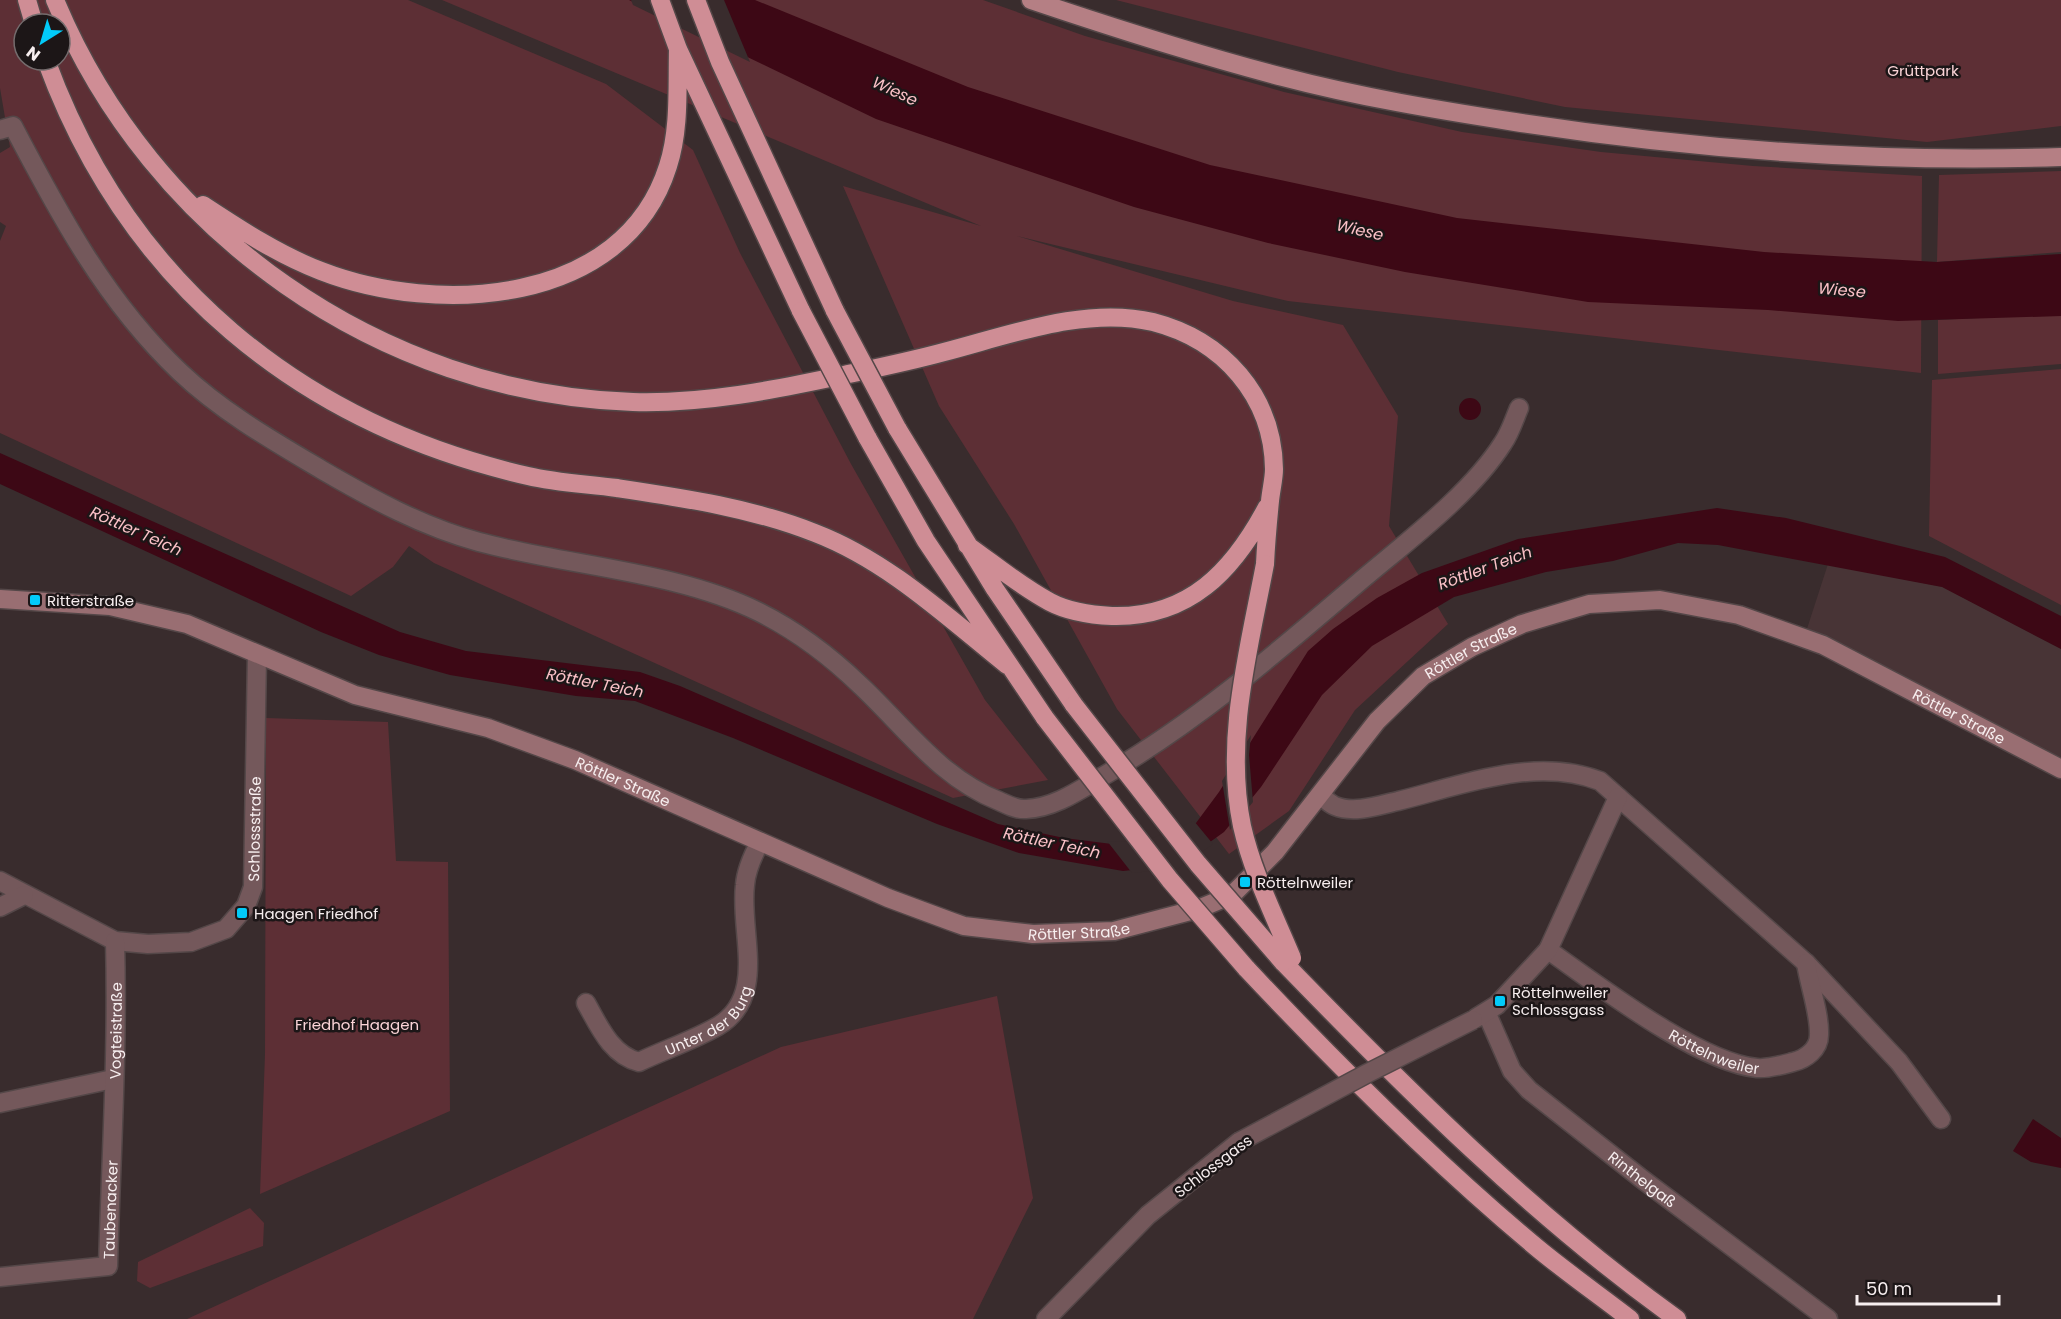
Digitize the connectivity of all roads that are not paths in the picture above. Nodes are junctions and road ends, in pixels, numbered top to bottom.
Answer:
1 (55, 0) edge
2 (660, 0) edge
3 (696, 0) edge
4 (1031, 0) edge
5 (678, 49) junction
6 (51, 72) edge
7 (0, 130) edge
8 (2061, 157) edge
9 (171, 185) junction
10 (1519, 408) dead end
11 (1270, 500) junction
12 (967, 545) junction
13 (0, 599) edge
14 (257, 656) junction
15 (1007, 665) junction
16 (2061, 769) edge
17 (1320, 795) junction
18 (1618, 797) junction
19 (760, 842) junction
20 (0, 881) edge
21 (24, 895) junction
22 (0, 907) edge
23 (115, 941) junction
24 (1548, 950) junction
25 (1287, 960) junction
26 (1806, 963) junction
27 (586, 1003) dead end
28 (1480, 1017) junction
29 (113, 1079) junction
30 (0, 1103) edge
31 (1941, 1119) dead end
32 (0, 1277) edge
33 (1046, 1319) edge
34 (1630, 1319) edge
35 (1677, 1319) edge
36 (1828, 1319) edge

1 - 9 highway
2 - 5 highway
3 - 12 highway, bridge
4 - 8 main road
5 - 9 highway
5 - 15 highway, bridge
6 - 15 highway
7 - 10 street
9 - 11 highway
11 - 12 highway
11 - 25 highway, bridge
12 - 25 highway, bridge
13 - 14 street, Röttler Straße
14 - 19 street, Röttler Straße
14 - 23 street, Schlossstraße
15 - 34 highway, bridge
16 - 17 street, Röttler Straße
17 - 18 street
17 - 19 street, Röttler Straße
18 - 24 street
18 - 26 street
19 - 27 street, Unter der Burg
20 - 21 street, Schlossstraße
21 - 22 street
21 - 23 street, Schlossstraße
23 - 29 street, Vogteistraße
24 - 26 street, Röttelnweiler
24 - 28 street
25 - 35 highway
26 - 31 street
28 - 33 street, Schlossgass, bridge
28 - 36 street, Rinthelgaß
29 - 30 street, Vogteistraße
29 - 32 street, Taubenacker

